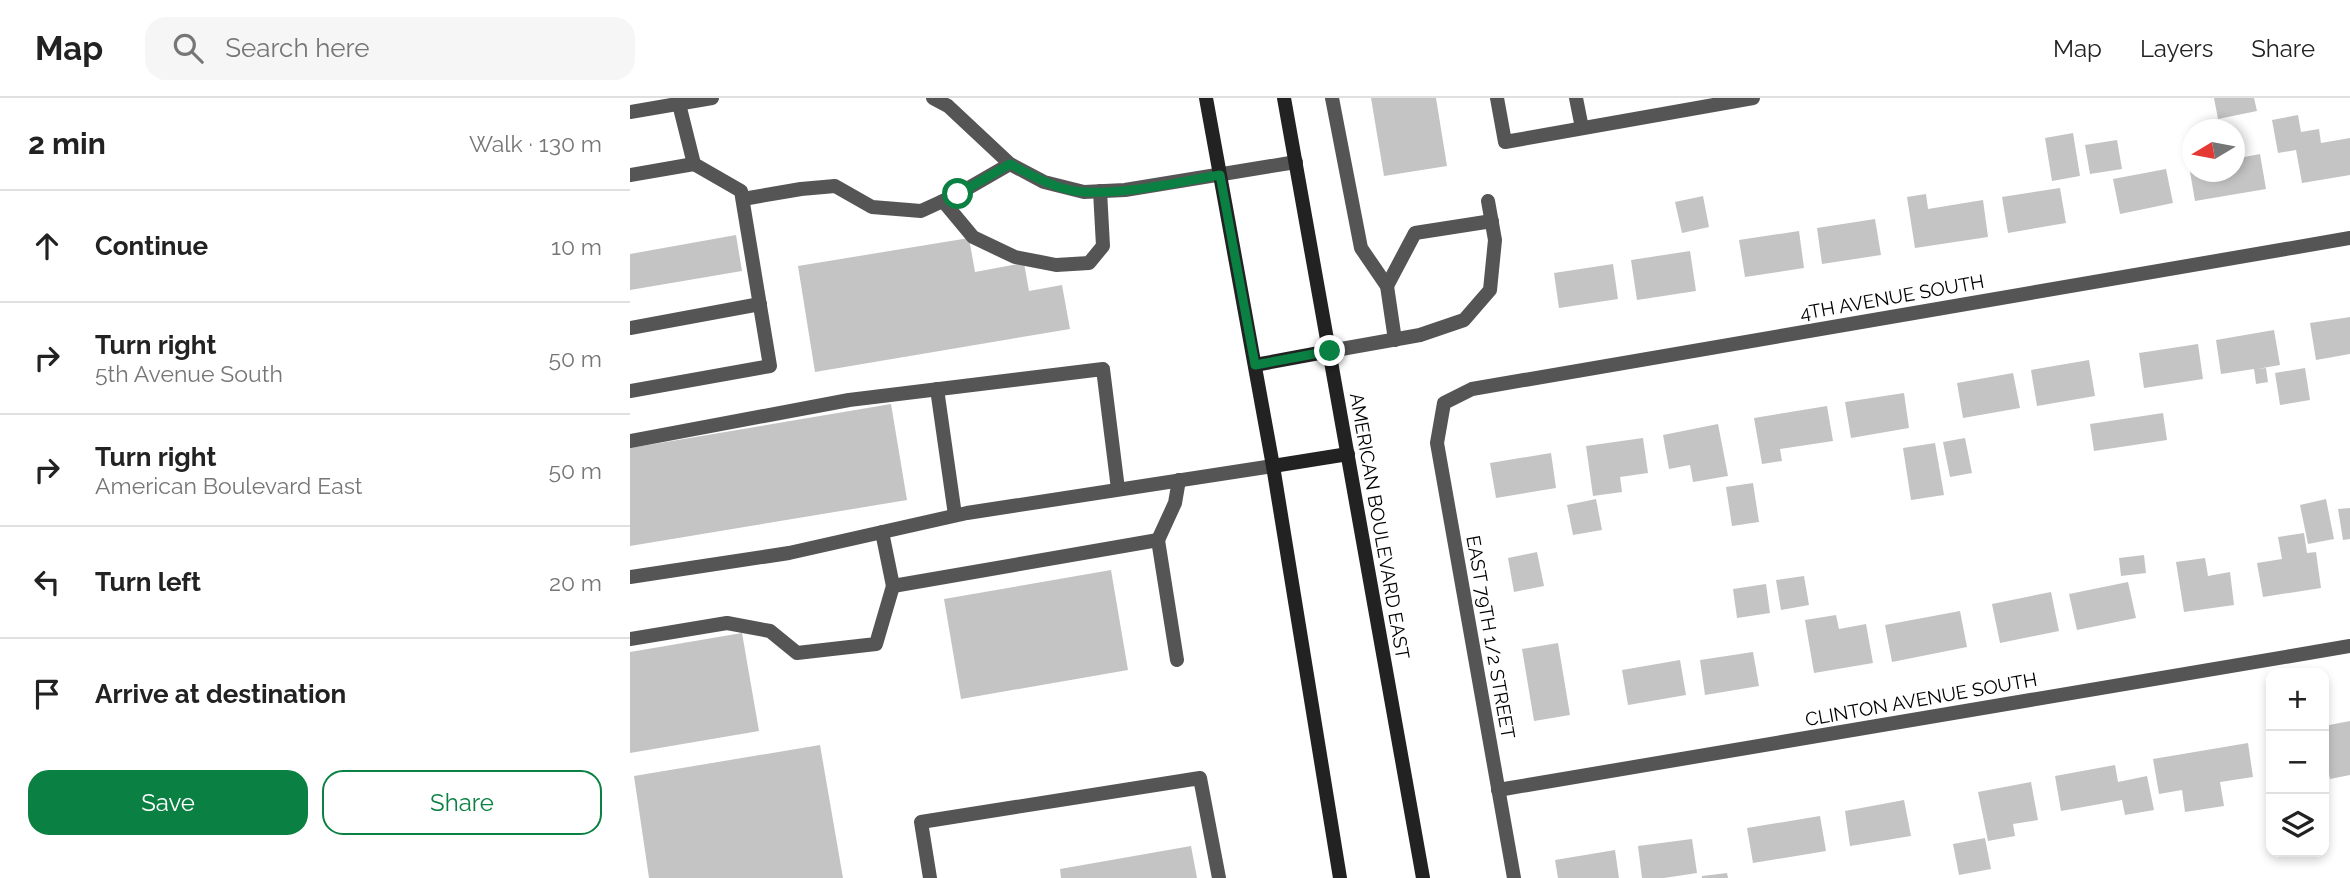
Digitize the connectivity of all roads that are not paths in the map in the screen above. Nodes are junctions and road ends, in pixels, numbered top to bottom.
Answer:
1 (712, 98) edge
2 (933, 98) edge
3 (1206, 98) edge
4 (1284, 98) edge
5 (1332, 98) edge
6 (1497, 98) edge
7 (1576, 98) edge
8 (1753, 98) edge
9 (679, 104) junction
10 (630, 112) edge
11 (1582, 128) junction
12 (1296, 162) junction
13 (694, 164) junction
14 (1010, 164) junction
15 (630, 174) edge
16 (1220, 175) junction
17 (1100, 191) junction
18 (743, 200) junction
19 (943, 201) junction
20 (1488, 201) dead end
21 (1492, 221) junction
22 (2350, 238) edge
23 (1387, 286) junction
24 (760, 304) junction
25 (630, 328) edge
26 (1395, 340) junction
27 (1330, 351) junction
28 (1255, 365) junction
29 (937, 389) junction
30 (630, 391) edge
31 (1444, 403) joint
32 (630, 441) edge
33 (1348, 454) junction
34 (1273, 466) junction
35 (1179, 480) junction
36 (1118, 489) junction
37 (955, 515) junction
38 (882, 532) junction
39 (1158, 540) junction
40 (630, 576) edge
41 (893, 586) junction
42 (630, 639) edge
43 (2350, 646) edge
44 (1177, 660) dead end
45 (1498, 790) junction
46 (930, 878) edge
47 (1219, 878) edge
48 (1340, 878) edge
49 (1423, 878) edge
50 (1514, 878) edge

1 - 9 street
2 - 14 street
3 - 16 main road
4 - 12 main road, AMERICAN BOULEVARD EAST
5 - 23 street
6 - 11 street
7 - 11 street
8 - 11 street
9 - 10 street
9 - 13 street
12 - 16 street
12 - 27 main road, AMERICAN BOULEVARD EAST
13 - 15 street
13 - 18 street
14 - 17 street
14 - 19 street
16 - 17 street
16 - 28 main road
17 - 19 street
18 - 19 street
18 - 24 street
20 - 21 street
21 - 23 street
21 - 26 street
22 - 31 street, 4TH AVENUE SOUTH
23 - 26 street
24 - 25 street
24 - 30 street
26 - 27 street
27 - 28 main road
27 - 33 main road, AMERICAN BOULEVARD EAST
28 - 34 main road
29 - 32 street
29 - 36 street
29 - 37 street
31 - 45 street, EAST 79TH 1/2 STREET
33 - 34 main road
33 - 49 main road, AMERICAN BOULEVARD EAST
34 - 35 street
34 - 48 main road
35 - 36 street
35 - 39 street
36 - 37 street
37 - 38 street
38 - 40 street
38 - 41 street
39 - 41 street
39 - 44 street
41 - 42 street
43 - 45 street, CLINTON AVENUE SOUTH
45 - 50 street, EAST 79TH 1/2 STREET
46 - 47 street

